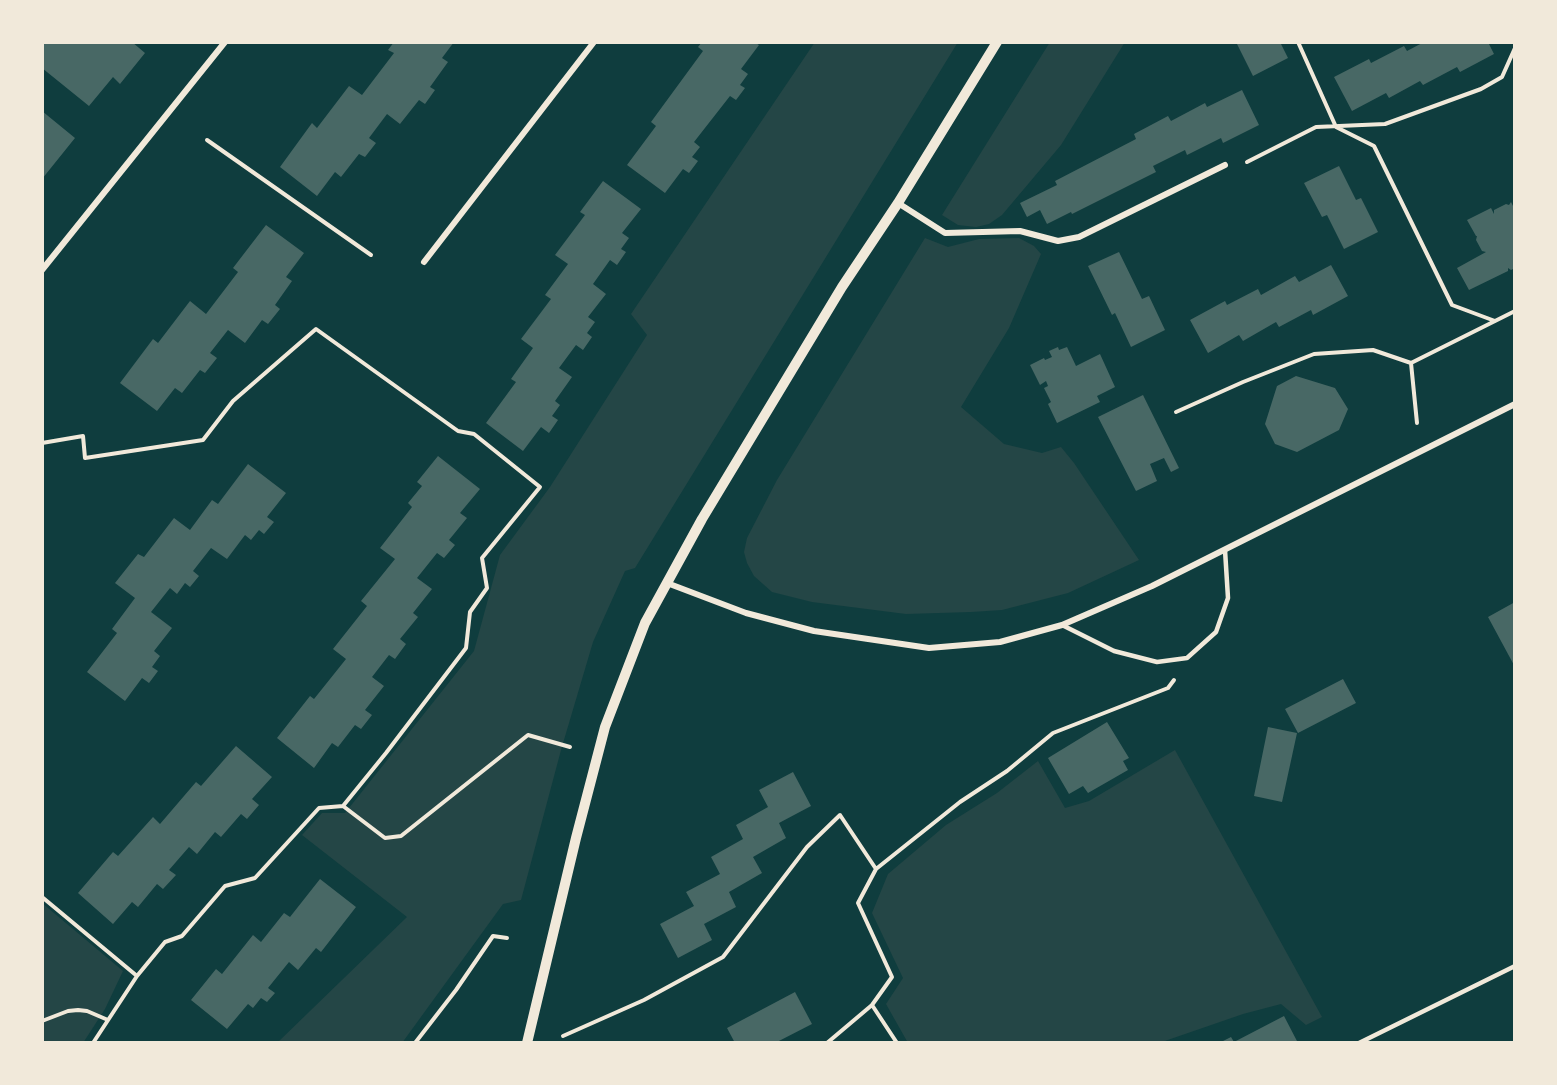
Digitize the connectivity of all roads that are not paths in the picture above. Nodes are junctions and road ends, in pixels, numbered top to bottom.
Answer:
1 (225, 42) edge
2 (594, 42) edge
3 (997, 42) edge
4 (1225, 165) road end
5 (898, 203) junction
6 (424, 262) dead end
7 (42, 270) edge
8 (1515, 404) edge
9 (1225, 550) junction
10 (667, 583) junction
11 (1062, 625) junction
12 (1515, 966) edge
13 (527, 1043) edge
14 (1359, 1043) edge

1 - 7 street
2 - 6 street
3 - 5 street
4 - 5 street
5 - 10 street
8 - 9 street
9 - 11 street
9 - 11 lane
10 - 11 street
10 - 13 street
12 - 14 lane

